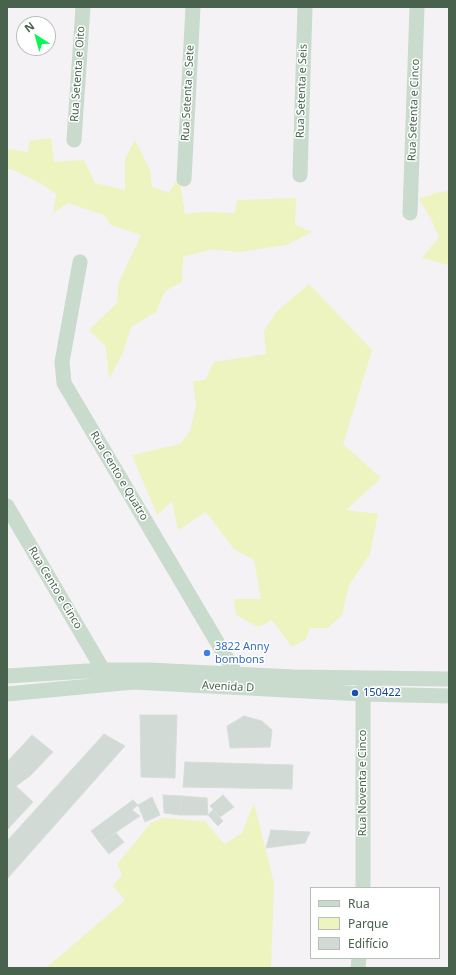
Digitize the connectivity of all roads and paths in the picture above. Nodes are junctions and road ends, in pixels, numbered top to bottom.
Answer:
1 (83, 7) edge
2 (193, 7) edge
3 (305, 7) edge
4 (417, 7) edge
5 (74, 140) dead end
6 (300, 175) dead end
7 (184, 179) dead end
8 (410, 212) dead end
9 (80, 262) dead end
10 (7, 506) edge
11 (103, 670) junction
12 (236, 674) junction
13 (7, 676) edge
14 (365, 678) junction
15 (449, 679) edge
16 (7, 694) edge
17 (363, 694) junction
18 (449, 696) edge
19 (363, 887) edge

1 - 5 street, Rua Setenta e Oito
2 - 7 street, Rua Setenta e Sete
3 - 6 street, Rua Setenta e Seis
4 - 8 street, Rua Setenta e Cinco
9 - 12 street, Rua Cento e Quatro
10 - 11 street, Rua Cento e Cinco
11 - 12 street, Avenida D
11 - 13 street, Avenida D
12 - 14 street, Avenida D
14 - 15 street, Avenida D
14 - 17 street, Rua Noventa e Cinco
16 - 17 street, Avenida D
17 - 18 street, Avenida D
17 - 19 street, Rua Noventa e Cinco

